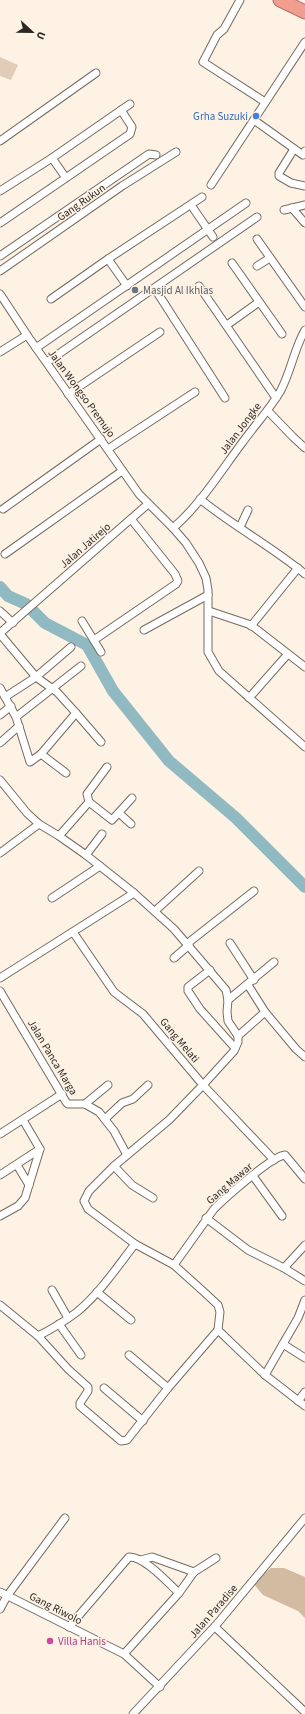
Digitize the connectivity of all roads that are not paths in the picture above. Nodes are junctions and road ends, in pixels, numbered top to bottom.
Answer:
1 (240, 0) edge
2 (280, 0) edge
3 (300, 0) edge
4 (305, 2) edge
5 (305, 12) edge
6 (305, 42) edge
7 (96, 73) dead end
8 (265, 102) junction
9 (130, 104) dead end
10 (121, 110) junction
11 (254, 120) junction
12 (0, 141) edge
13 (294, 149) junction
14 (305, 151) edge
15 (176, 152) dead end
16 (156, 155) dead end
17 (52, 158) junction
18 (66, 178) junction
19 (211, 185) dead end
20 (305, 186) edge
21 (0, 191) edge
22 (202, 197) dead end
23 (246, 203) dead end
24 (191, 205) junction
25 (305, 205) edge
26 (292, 208) junction
27 (284, 210) dead end
28 (258, 217) dead end
29 (0, 223) edge
30 (305, 224) edge
31 (211, 234) junction
32 (257, 239) dead end
33 (0, 256) edge
34 (270, 258) junction
35 (108, 259) junction
36 (232, 263) dead end
37 (257, 266) dead end
38 (0, 271) edge
39 (127, 286) junction
40 (199, 286) dead end
41 (155, 290) junction
42 (0, 294) edge
43 (51, 299) dead end
44 (260, 302) junction
45 (305, 307) edge
46 (227, 325) junction
47 (305, 330) edge
48 (160, 332) dead end
49 (282, 334) dead end
50 (27, 335) junction
51 (36, 348) junction
52 (0, 352) edge
53 (47, 362) junction
54 (196, 392) dead end
55 (68, 394) junction
56 (225, 398) dead end
57 (276, 398) junction
58 (268, 411) junction
59 (101, 439) junction
60 (305, 448) edge
61 (108, 449) junction
62 (122, 471) junction
63 (200, 498) junction
64 (148, 504) junction
65 (3, 510) dead end
66 (248, 510) dead end
67 (131, 520) junction
68 (173, 528) junction
69 (240, 528) junction
70 (5, 554) dead end
71 (298, 568) junction
72 (305, 574) edge
73 (208, 595) junction
74 (209, 611) junction
75 (0, 612) edge
76 (82, 621) dead end
77 (13, 623) junction
78 (251, 626) junction
79 (144, 630) dead end
80 (0, 634) edge
81 (94, 640) junction
82 (71, 647) dead end
83 (101, 652) dead end
84 (287, 655) junction
85 (81, 666) dead end
86 (305, 667) edge
87 (36, 677) junction
88 (0, 688) edge
89 (53, 689) junction
90 (6, 697) junction
91 (249, 698) junction
92 (11, 706) junction
93 (76, 713) junction
94 (0, 715) edge
95 (16, 717) junction
96 (19, 726) junction
97 (101, 742) dead end
98 (0, 743) edge
99 (305, 747) edge
100 (41, 754) junction
101 (107, 767) dead end
102 (66, 773) dead end
103 (0, 780) edge
104 (132, 798) dead end
105 (89, 802) junction
106 (119, 813) junction
107 (39, 824) junction
108 (131, 824) dead end
109 (102, 834) dead end
110 (60, 836) junction
111 (0, 853) edge
112 (86, 855) junction
113 (100, 866) junction
114 (199, 870) dead end
115 (254, 891) dead end
116 (134, 893) junction
117 (52, 898) dead end
118 (156, 911) junction
119 (73, 932) junction
120 (230, 943) dead end
121 (189, 944) junction
122 (174, 958) dead end
123 (274, 962) dead end
124 (210, 970) junction
125 (0, 978) edge
126 (251, 982) junction
127 (0, 991) edge
128 (228, 1000) junction
129 (265, 1012) junction
130 (238, 1036) junction
131 (235, 1048) junction
132 (305, 1057) edge
133 (148, 1084) dead end
134 (108, 1085) dead end
135 (203, 1085) junction
136 (62, 1094) junction
137 (86, 1104) junction
138 (105, 1119) junction
139 (23, 1120) junction
140 (0, 1134) edge
141 (40, 1149) junction
142 (127, 1155) junction
143 (274, 1160) junction
144 (17, 1165) junction
145 (114, 1166) junction
146 (0, 1175) edge
147 (253, 1176) junction
148 (305, 1179) edge
149 (29, 1185) junction
150 (154, 1198) dead end
151 (0, 1216) edge
152 (282, 1216) dead end
153 (206, 1218) junction
154 (135, 1244) junction
155 (304, 1245) edge
156 (174, 1265) junction
157 (284, 1268) junction
158 (305, 1281) edge
159 (52, 1290) dead end
160 (97, 1292) junction
161 (305, 1300) edge
162 (0, 1305) edge
163 (68, 1318) junction
164 (302, 1319) edge
165 (131, 1320) dead end
166 (59, 1324) junction
167 (218, 1330) junction
168 (38, 1336) junction
169 (284, 1344) junction
170 (81, 1355) dead end
171 (129, 1355) dead end
172 (305, 1358) edge
173 (265, 1375) junction
174 (104, 1388) dead end
175 (168, 1388) junction
176 (305, 1392) edge
177 (298, 1401) junction
178 (305, 1406) edge
179 (143, 1421) junction
180 (65, 1518) dead end
181 (305, 1518) edge
182 (216, 1558) dead end
183 (142, 1560) junction
184 (194, 1572) junction
185 (179, 1593) junction
186 (3, 1594) edge
187 (0, 1609) edge
188 (70, 1627) junction
189 (215, 1627) junction
190 (124, 1654) junction
191 (160, 1687) junction
192 (305, 1712) edge
193 (133, 1714) edge

1 - 8 street
2 - 5 highway
3 - 4 highway
6 - 8 street
7 - 12 street
8 - 11 street
9 - 10 street
10 - 17 street
10 - 18 street
11 - 13 street
11 - 19 street
13 - 14 street
13 - 20 street
15 - 38 street, Gang Rukun
16 - 33 street
17 - 18 street
17 - 21 street
18 - 29 street
22 - 24 street
23 - 31 street
24 - 31 street
24 - 35 street
25 - 26 street
26 - 27 street
26 - 30 street
28 - 41 street
31 - 39 street
32 - 34 street
34 - 37 street
34 - 45 street
35 - 39 street
35 - 43 street
36 - 44 street
39 - 51 street
40 - 46 street
41 - 53 street
41 - 56 street
42 - 50 street, Jalan Wongso Premujo
44 - 46 street
44 - 49 street
46 - 57 street
47 - 57 street, Jalan Jongke
48 - 55 street
50 - 51 street, Jalan Wongso Premujo
50 - 52 street
51 - 53 street, Jalan Wongso Premujo
53 - 55 street, Jalan Wongso Premujo
54 - 61 street
55 - 59 street, Jalan Wongso Premujo
57 - 58 street, Jalan Jongke
58 - 60 street
58 - 63 street, Jalan Jongke
59 - 61 street, Jalan Wongso Premujo
59 - 65 street
61 - 62 street, Jalan Wongso Premujo
62 - 64 street, Jalan Wongso Premujo
62 - 70 street
63 - 68 street, Jalan Jongke
63 - 69 street
64 - 67 street, Jalan Jatirejo
64 - 68 street, Jalan Wongso Premujo
66 - 69 street
67 - 77 street, Jalan Jatirejo
67 - 81 street
68 - 73 street, Jalan Wongso Premujo
69 - 71 street
71 - 72 street
71 - 78 street
73 - 74 street, Jalan Wongso Premujo
73 - 79 street
74 - 78 street
74 - 91 street, Jalan Wongso Premujo
75 - 77 street
76 - 81 street
77 - 80 street
78 - 84 street
80 - 87 street
81 - 83 street
82 - 87 street
84 - 86 street
84 - 91 street
85 - 89 street
87 - 89 street
87 - 90 street
88 - 90 street
89 - 93 street
89 - 95 street
90 - 92 street
91 - 99 street, Jalan Wongso Premujo
92 - 94 street
92 - 95 street
93 - 97 street
93 - 100 street
95 - 96 street
96 - 98 street
96 - 100 street
100 - 102 street
101 - 105 street
103 - 107 street
104 - 106 street
105 - 106 street
105 - 110 street
106 - 108 street
107 - 110 street
107 - 111 street
109 - 112 street
110 - 112 street
112 - 113 street
113 - 116 street
113 - 117 street
114 - 118 street
115 - 121 street
116 - 118 street
116 - 119 street
118 - 121 street
119 - 125 street
119 - 135 street, Gang Melati
120 - 126 street
121 - 122 street
121 - 124 street
123 - 126 street
124 - 128 street
124 - 131 street
126 - 128 street
126 - 129 street
127 - 136 street, Jalan Panca Marga
128 - 130 street
129 - 130 street
129 - 132 street
130 - 131 street
131 - 135 street
133 - 138 street
134 - 137 street
135 - 142 street
135 - 143 street, Gang Melati
136 - 137 street, Jalan Panca Marga
136 - 139 street
137 - 138 street, Jalan Panca Marga
138 - 142 street, Jalan Panca Marga
139 - 140 street
139 - 141 street
141 - 144 street
141 - 149 street
142 - 145 street
143 - 147 street, Gang Mawar
143 - 148 street
144 - 146 street
144 - 149 street
145 - 150 street
145 - 154 street
147 - 152 street
147 - 153 street, Gang Mawar
149 - 151 street
153 - 156 street, Gang Mawar
153 - 157 street
154 - 156 street
154 - 160 street
155 - 157 street
156 - 167 street
157 - 158 street
159 - 163 street
160 - 163 street
160 - 165 street
161 - 164 street
162 - 168 street
163 - 166 street
164 - 169 street
166 - 168 street
166 - 170 street
167 - 173 street
167 - 175 street
168 - 179 street
169 - 172 street
169 - 173 street
171 - 175 street
173 - 177 street
174 - 179 street
175 - 179 street
176 - 177 street
177 - 178 street
180 - 186 street
181 - 189 street, Jalan Paradise
182 - 184 street
183 - 184 street
183 - 185 street
183 - 188 street
184 - 185 street
185 - 190 street
186 - 187 street
186 - 188 street, Gang Riwolo
188 - 190 street, Gang Riwolo
189 - 191 street, Jalan Paradise
189 - 192 street
190 - 191 street, Gang Riwolo
191 - 193 street, Jalan Paradise

